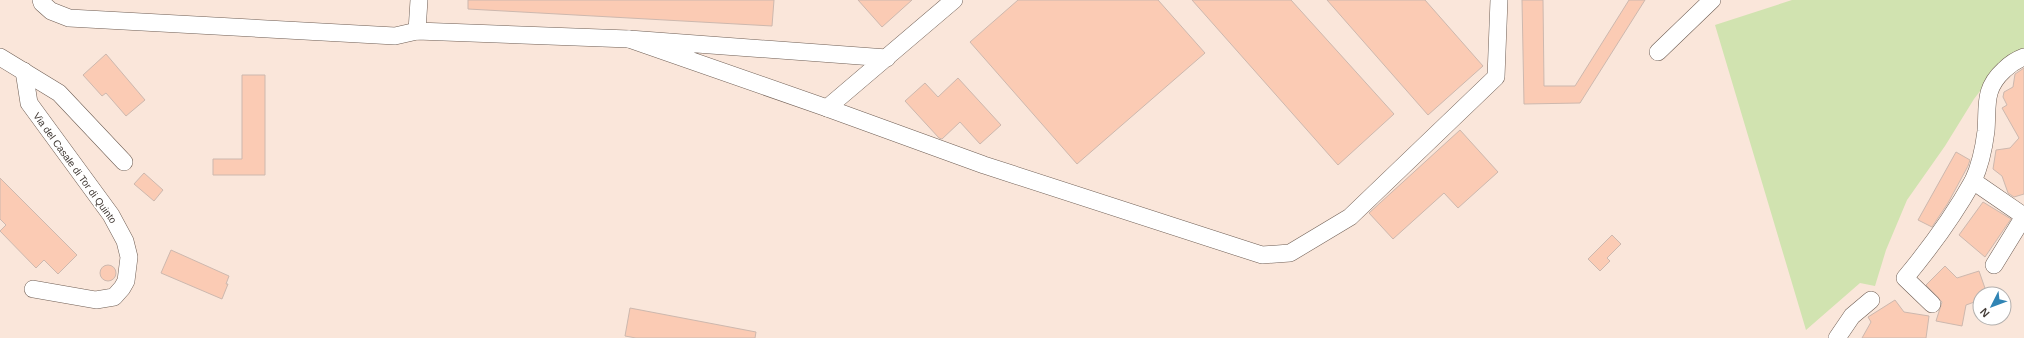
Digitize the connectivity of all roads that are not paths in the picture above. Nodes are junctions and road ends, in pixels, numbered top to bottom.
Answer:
1 (41, 0) edge
2 (419, 0) edge
3 (954, 0) edge
4 (1499, 0) edge
5 (1712, 0) edge
6 (417, 31) junction
7 (629, 39) junction
8 (717, 45) junction
9 (1658, 52) dead end
10 (0, 57) edge
11 (2024, 57) edge
12 (886, 58) junction
13 (709, 67) junction
14 (24, 71) junction
15 (827, 108) junction
16 (124, 162) dead end
17 (1973, 181) junction
18 (1994, 265) dead end
19 (33, 288) dead end
20 (1871, 300) dead end
21 (1932, 304) dead end
22 (1837, 338) edge

1 - 6 street
2 - 6 street
3 - 12 street
4 - 15 street
5 - 9 street
6 - 7 street
7 - 8 street
7 - 13 street
8 - 12 street
8 - 13 street
10 - 14 street
11 - 17 street
12 - 15 street
13 - 15 street
14 - 16 street
14 - 19 street, Via del Casale di Tor di Quinto
17 - 18 street
17 - 21 street
20 - 22 street

